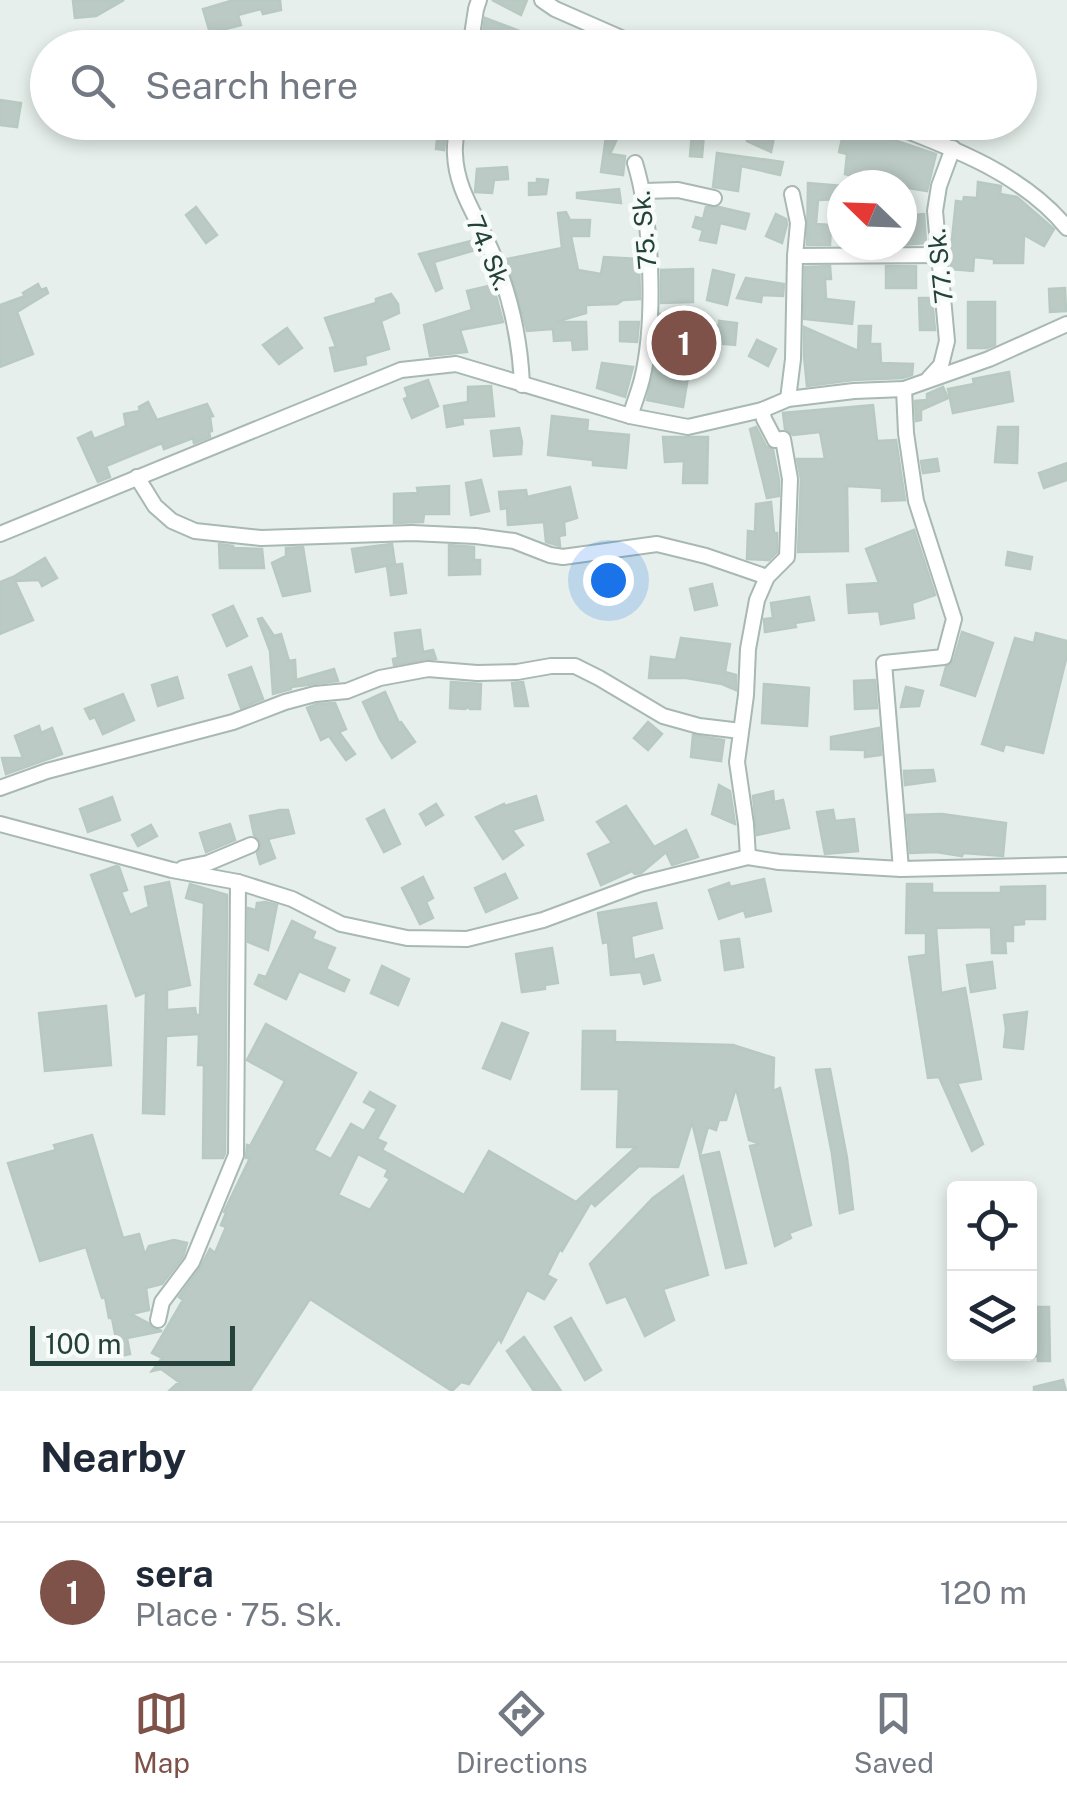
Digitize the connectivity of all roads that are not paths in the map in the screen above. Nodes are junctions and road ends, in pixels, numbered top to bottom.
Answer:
1 (479, 0) edge
2 (542, 0) edge
3 (473, 30) edge
4 (604, 30) edge
5 (456, 140) edge
6 (932, 140) edge
7 (953, 148) junction
8 (636, 162) dead end
9 (644, 192) junction
10 (792, 194) dead end
11 (714, 198) dead end
12 (1067, 228) edge
13 (795, 256) junction
14 (940, 256) junction
15 (1067, 324) edge
16 (926, 381) junction
17 (522, 384) junction
18 (904, 390) junction
19 (788, 399) junction
20 (762, 410) junction
21 (630, 416) junction
22 (137, 477) junction
23 (0, 534) edge
24 (767, 577) junction
25 (741, 730) junction
26 (0, 788) edge
27 (0, 824) edge
28 (251, 845) dead end
29 (748, 857) junction
30 (1067, 864) edge
31 (172, 870) junction
32 (901, 870) junction
33 (238, 882) junction
34 (158, 1320) dead end

1 - 3 street
2 - 4 street
5 - 17 street, 74. Sk.
6 - 7 street
7 - 12 street
7 - 14 street, 77. Sk.
8 - 9 street, 75. Sk.
9 - 11 street
9 - 21 street, 75. Sk.
10 - 13 street
13 - 14 street
13 - 19 street
14 - 16 street, 77. Sk.
15 - 16 street
16 - 18 street
17 - 21 street
17 - 22 street
18 - 19 street
18 - 32 street
19 - 20 street
20 - 21 street
20 - 24 street
22 - 23 street
22 - 24 street
24 - 25 street
25 - 26 street
25 - 29 street
27 - 31 street
28 - 31 street
29 - 32 street
29 - 33 street
30 - 32 street
31 - 33 street
33 - 34 street

